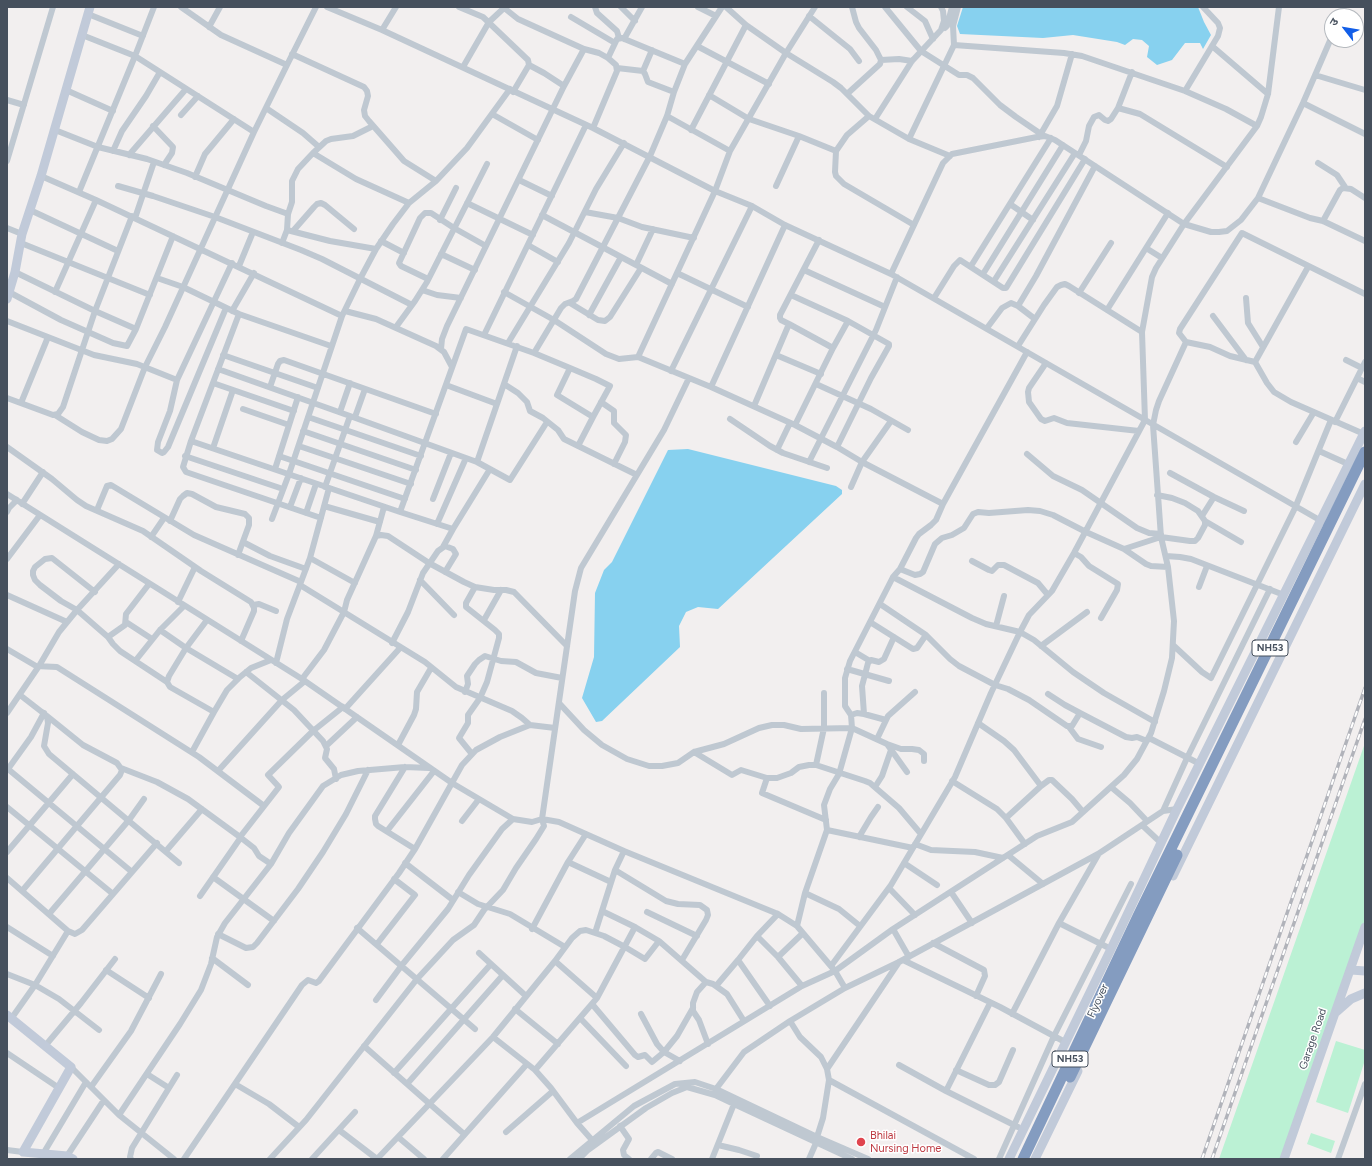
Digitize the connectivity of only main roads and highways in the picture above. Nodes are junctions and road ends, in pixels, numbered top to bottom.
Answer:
1 (1365, 452) edge
2 (1365, 468) edge
3 (1178, 851) junction
4 (1121, 962) junction
5 (1023, 1159) edge
6 (1031, 1159) edge

1 - 3 highway, NH53
2 - 3 highway, NH53
3 - 4 highway, Flyover / NH53
4 - 5 highway, Flyover / NH53
4 - 6 highway, Flyover / NH53

